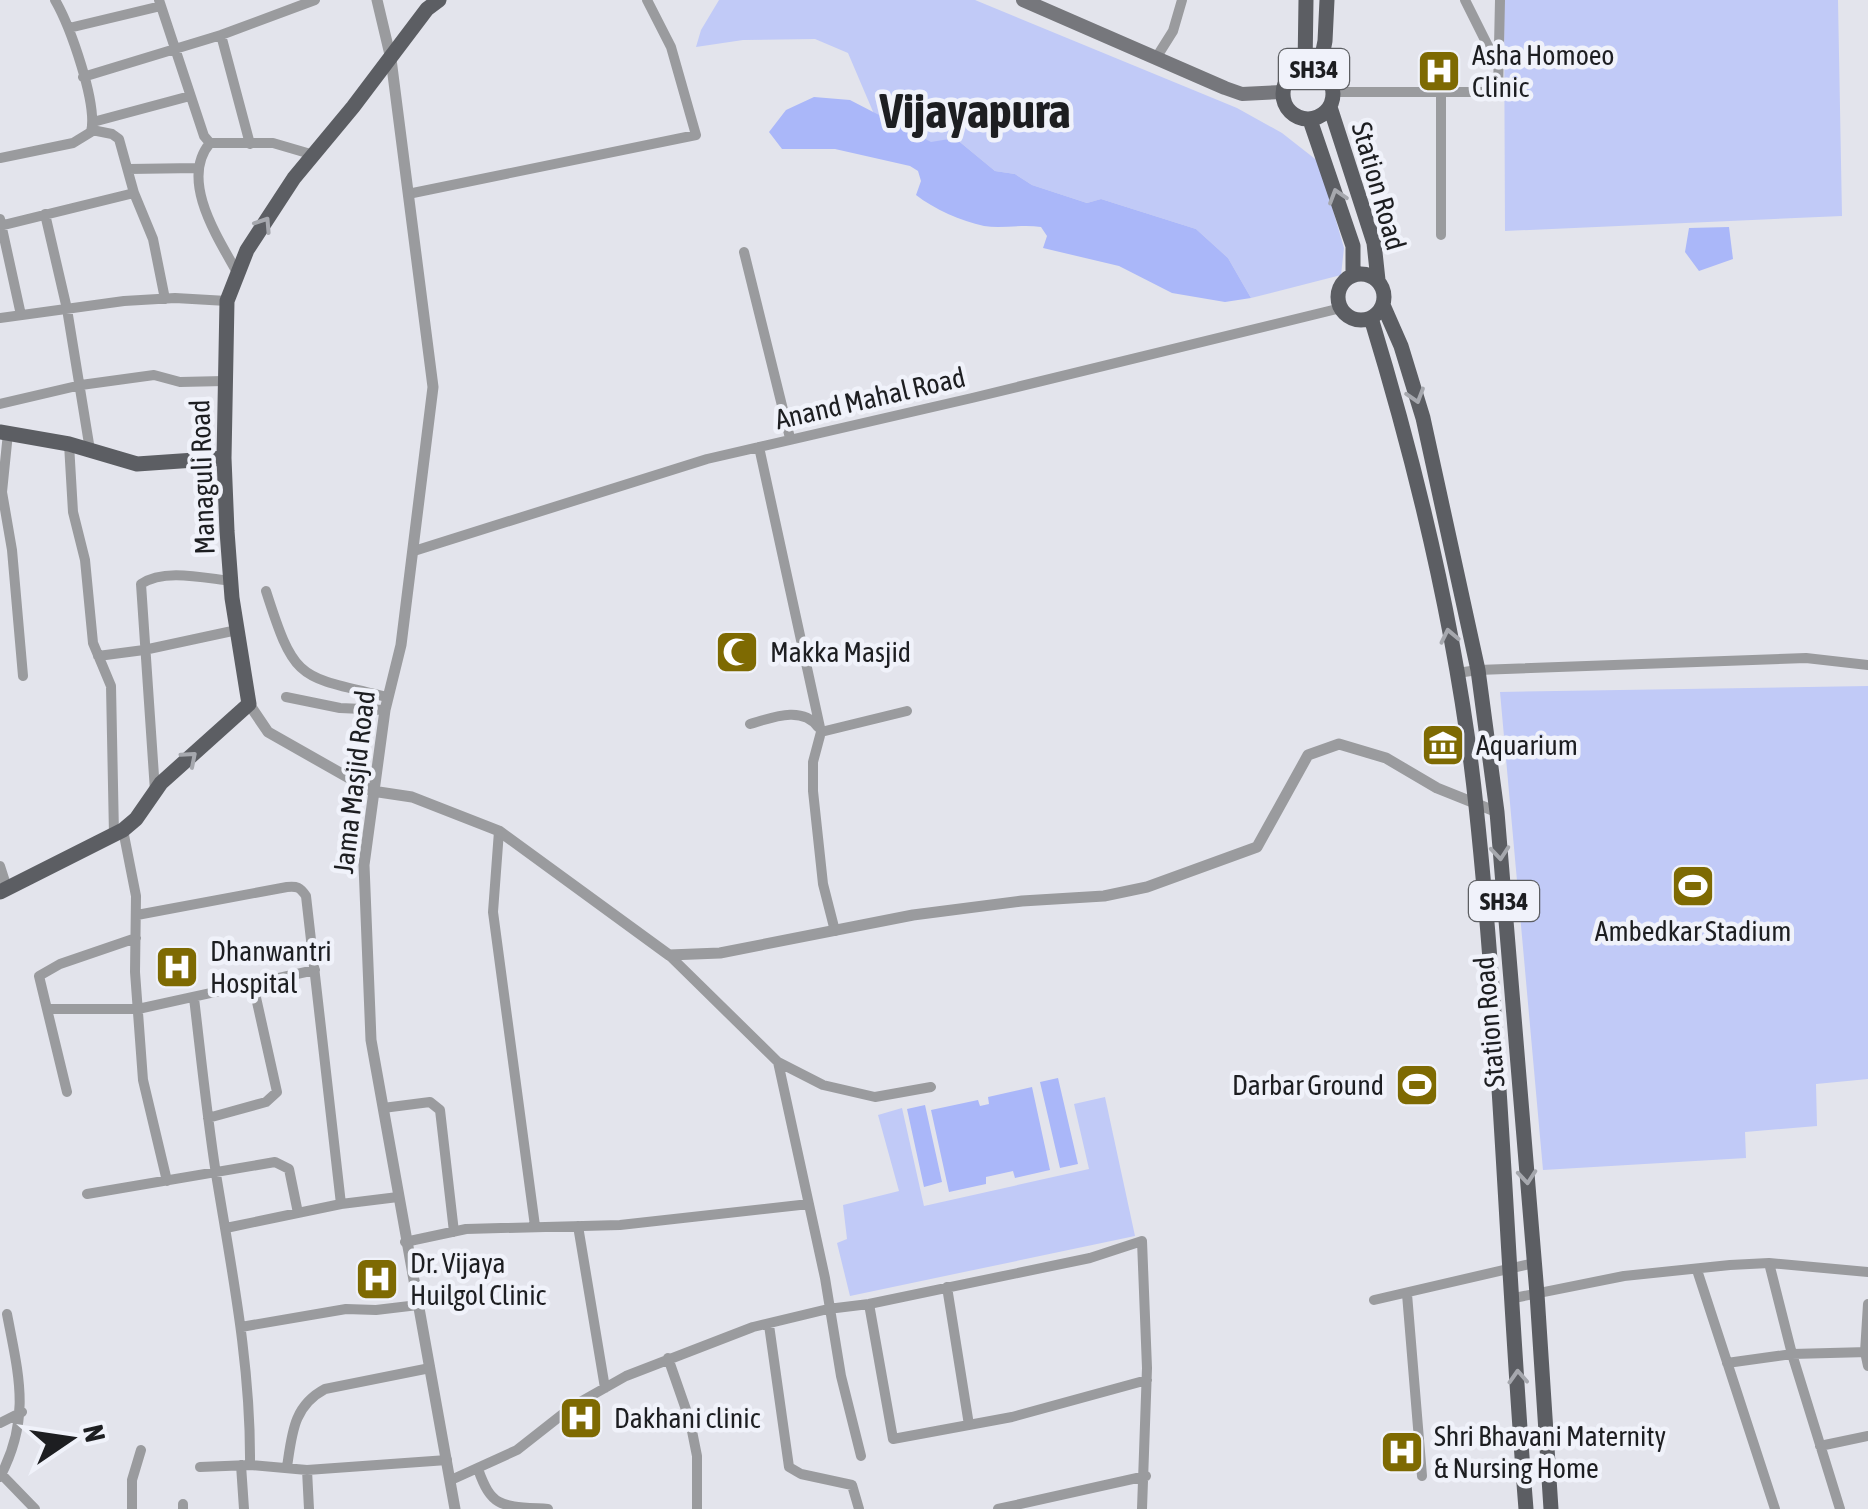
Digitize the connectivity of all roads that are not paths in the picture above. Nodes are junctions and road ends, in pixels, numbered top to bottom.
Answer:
1 (55, 0) edge
2 (315, 0) edge
3 (378, 0) edge
4 (439, 0) edge
5 (647, 0) edge
6 (1023, 0) edge
7 (1182, 0) edge
8 (1306, 0) edge
9 (1465, 0) edge
10 (1500, 0) edge
11 (1331, 2) edge
12 (160, 3) edge
13 (1055, 6) edge
14 (69, 28) junction
15 (220, 34) junction
16 (174, 50) junction
17 (391, 58) junction
18 (1156, 58) junction
19 (1498, 66) junction
20 (1312, 70) junction
21 (84, 77) junction
22 (1282, 92) junction
23 (1441, 93) junction
24 (190, 96) junction
25 (1331, 99) junction
26 (1310, 120) junction
27 (92, 126) junction
28 (210, 143) junction
29 (250, 144) junction
30 (314, 154) junction
31 (0, 158) edge
32 (197, 168) junction
33 (129, 169) junction
34 (134, 193) junction
35 (408, 194) junction
36 (45, 214) junction
37 (1, 223) edge
38 (1441, 235) dead end
39 (744, 252) dead end
40 (238, 274) junction
41 (1353, 275) junction
42 (1378, 280) junction
43 (165, 298) junction
44 (227, 301) junction
45 (1383, 305) junction
46 (67, 308) junction
47 (1341, 308) junction
48 (21, 315) junction
49 (0, 318) edge
50 (1371, 318) junction
51 (224, 381) junction
52 (80, 385) junction
53 (0, 404) edge
54 (4, 432) edge
55 (790, 438) junction
56 (69, 444) junction
57 (759, 447) junction
58 (90, 450) junction
59 (224, 458) junction
60 (414, 551) junction
61 (230, 581) junction
62 (266, 591) dead end
63 (237, 630) junction
64 (144, 650) junction
65 (98, 656) junction
66 (1868, 665) edge
67 (1478, 670) junction
68 (1457, 673) junction
69 (23, 676) dead end
70 (388, 696) junction
71 (286, 697) dead end
72 (249, 704) junction
73 (384, 710) junction
74 (907, 710) dead end
75 (750, 724) dead end
76 (822, 732) junction
77 (372, 791) junction
78 (155, 792) junction
79 (1476, 804) junction
80 (1496, 812) junction
81 (500, 832) junction
82 (119, 833) junction
83 (0, 866) edge
84 (3, 890) edge
85 (137, 914) junction
86 (836, 931) junction
87 (136, 938) junction
88 (669, 955) junction
89 (315, 970) junction
90 (254, 984) junction
91 (194, 998) junction
92 (49, 1009) junction
93 (138, 1009) junction
94 (778, 1062) junction
95 (930, 1086) dead end
96 (67, 1092) dead end
97 (383, 1108) junction
98 (208, 1118) junction
99 (216, 1173) junction
100 (168, 1181) junction
101 (87, 1194) dead end
102 (398, 1197) junction
103 (341, 1204) junction
104 (809, 1204) junction
105 (298, 1213) junction
106 (536, 1226) junction
107 (578, 1226) junction
108 (226, 1228) junction
109 (454, 1232) junction
110 (406, 1242) junction
111 (1769, 1262) junction
112 (1534, 1264) junction
113 (1512, 1268) junction
114 (1696, 1270) junction
115 (1868, 1272) edge
116 (947, 1287) junction
117 (1407, 1294) junction
118 (1537, 1294) junction
119 (1514, 1298) junction
120 (1374, 1300) dead end
121 (869, 1304) junction
122 (1868, 1304) edge
123 (418, 1305) junction
124 (828, 1309) junction
125 (8, 1314) dead end
126 (242, 1326) junction
127 (769, 1326) junction
128 (1866, 1352) edge
129 (1792, 1354) junction
130 (668, 1358) junction
131 (1727, 1364) junction
132 (1868, 1366) edge
133 (430, 1368) junction
134 (1148, 1380) junction
135 (604, 1388) junction
136 (22, 1412) junction
137 (0, 1422) edge
138 (969, 1425) junction
139 (1868, 1436) edge
140 (1820, 1446) junction
141 (141, 1450) dead end
142 (861, 1456) dead end
143 (447, 1460) junction
144 (245, 1465) junction
145 (200, 1467) dead end
146 (286, 1467) junction
147 (478, 1469) junction
148 (306, 1470) junction
149 (1, 1476) edge
150 (1146, 1476) junction
151 (1422, 1476) dead end
152 (451, 1480) junction
153 (35, 1509) edge
154 (132, 1509) edge
155 (244, 1509) edge
156 (309, 1509) edge
157 (456, 1509) edge
158 (548, 1509) edge
159 (696, 1509) edge
160 (860, 1509) edge
161 (998, 1509) edge
162 (1142, 1509) edge
163 (1526, 1509) edge
164 (1551, 1509) edge
165 (1775, 1509) edge
166 (1840, 1509) edge

1 - 14 street
2 - 15 street
3 - 17 street, Jama Masjid Road
4 - 17 main road, Managuli Road
5 - 35 street
6 - 13 main road
7 - 18 street
8 - 20 main road, SH34
9 - 19 street
10 - 19 street
11 - 20 main road, SH34
12 - 14 street
12 - 16 street
13 - 18 main road
14 - 21 street
15 - 16 street
15 - 29 street
16 - 21 street
16 - 24 street
17 - 30 main road, Managuli Road
17 - 35 street, Jama Masjid Road
18 - 22 main road
19 - 23 street
20 - 22 main road, SH34
20 - 25 main road, SH34
21 - 27 street
22 - 26 main road, SH34
23 - 25 street
23 - 38 street
24 - 27 street
24 - 28 street
25 - 26 main road, SH34
25 - 42 main road, Station Road / SH34
41 -> 26 main road, Station Road / SH34
27 - 31 street
27 - 33 street
28 - 29 street
28 - 32 street
29 - 30 street
40 -> 30 main road, Managuli Road
32 - 33 street
32 - 40 street
33 - 34 street
34 - 36 street
34 - 43 street
35 - 60 street, Jama Masjid Road
36 - 37 street
36 - 46 street
37 - 48 street
39 - 55 street
40 - 44 main road, Managuli Road
41 - 42 main road
41 - 47 main road, SH34
42 - 45 main road, SH34
43 - 44 street
43 - 46 street
44 - 51 main road, Managuli Road
45 - 50 main road
45 -> 67 main road, Station Road / SH34
46 - 48 street
46 - 52 street
47 - 50 main road
47 - 55 street, Anand Mahal Road
48 - 49 street
68 -> 50 main road, Station Road / SH34
51 - 52 street
51 - 59 main road, Managuli Road
52 - 53 street
52 - 58 street
54 - 56 main road
54 - 69 street
55 - 57 street, Anand Mahal Road
56 - 58 main road
56 - 65 street
57 - 60 street, Anand Mahal Road
57 - 76 street
58 - 59 main road
59 - 61 main road, Managuli Road
60 - 70 street, Jama Masjid Road
61 - 63 main road, Managuli Road
61 - 64 street
62 - 70 street
63 - 64 street
63 - 72 main road, Managuli Road
64 - 65 street
64 - 78 street
65 - 82 street
66 - 67 street
67 - 68 street
67 - 80 main road, Station Road / SH34
68 - 79 main road, Station Road / SH34
70 - 73 street, Jama Masjid Road
71 - 73 street
72 - 77 street
78 -> 72 main road
73 - 77 street, Jama Masjid Road
74 - 76 street
75 - 76 street
76 - 86 street
77 - 81 street
77 - 97 street, Jama Masjid Road
78 - 82 main road
79 - 80 street
79 - 86 street
79 - 113 main road, Station Road / SH34
80 -> 112 main road, Station Road / SH34
81 - 88 street
81 - 106 street
82 - 84 main road
82 - 85 street
83 - 84 street
85 - 87 street
85 - 89 street
86 - 88 street
87 - 92 street
87 - 93 street
88 - 94 street
89 - 90 street
89 - 103 street
90 - 91 street
90 - 98 street
91 - 93 street
91 - 98 street
92 - 93 street
92 - 96 street
93 - 100 street
94 - 95 street
94 - 104 street
97 - 102 street, Jama Masjid Road
97 - 109 street
98 - 99 street
99 - 100 street
99 - 105 street
99 - 108 street
100 - 101 street
102 - 103 street
102 - 110 street, Jama Masjid Road
103 - 105 street
104 - 107 street
104 - 124 street
105 - 108 street
106 - 107 street
106 - 109 street
107 - 135 street
108 - 126 street
109 - 110 street
110 - 123 street, Jama Masjid Road
111 - 114 street
111 - 115 street
111 - 129 street
112 - 113 street
112 - 118 main road, Station Road / SH34
113 - 117 street
113 - 119 main road, Station Road / SH34
114 - 118 street
114 - 131 street
116 - 121 street
116 - 134 street
116 - 138 street
117 - 120 street
117 - 151 street
118 - 119 street
118 - 164 main road, Station Road / SH34
163 -> 119 main road, Station Road / SH34
121 - 124 street
121 - 138 street
122 - 128 street
123 - 126 street
123 - 133 street, Jama Masjid Road
124 - 127 street
124 - 142 street
125 - 136 street
126 - 144 street
127 - 130 street
127 - 160 street
128 - 129 street
128 - 132 street
129 - 131 street
129 - 140 street
130 - 135 street
130 - 159 street
131 - 165 street
133 - 143 street, Jama Masjid Road
133 - 146 street
134 - 138 street
134 - 150 street
135 - 147 street
136 - 137 street
136 - 149 street
139 - 140 street
140 - 166 street
141 - 154 street
143 - 148 street
143 - 152 street, Jama Masjid Road
144 - 145 street
144 - 146 street
144 - 155 street
146 - 148 street
147 - 152 street
147 - 158 street
148 - 156 street
149 - 153 street
150 - 161 street
150 - 162 street
152 - 157 street, Jama Masjid Road

